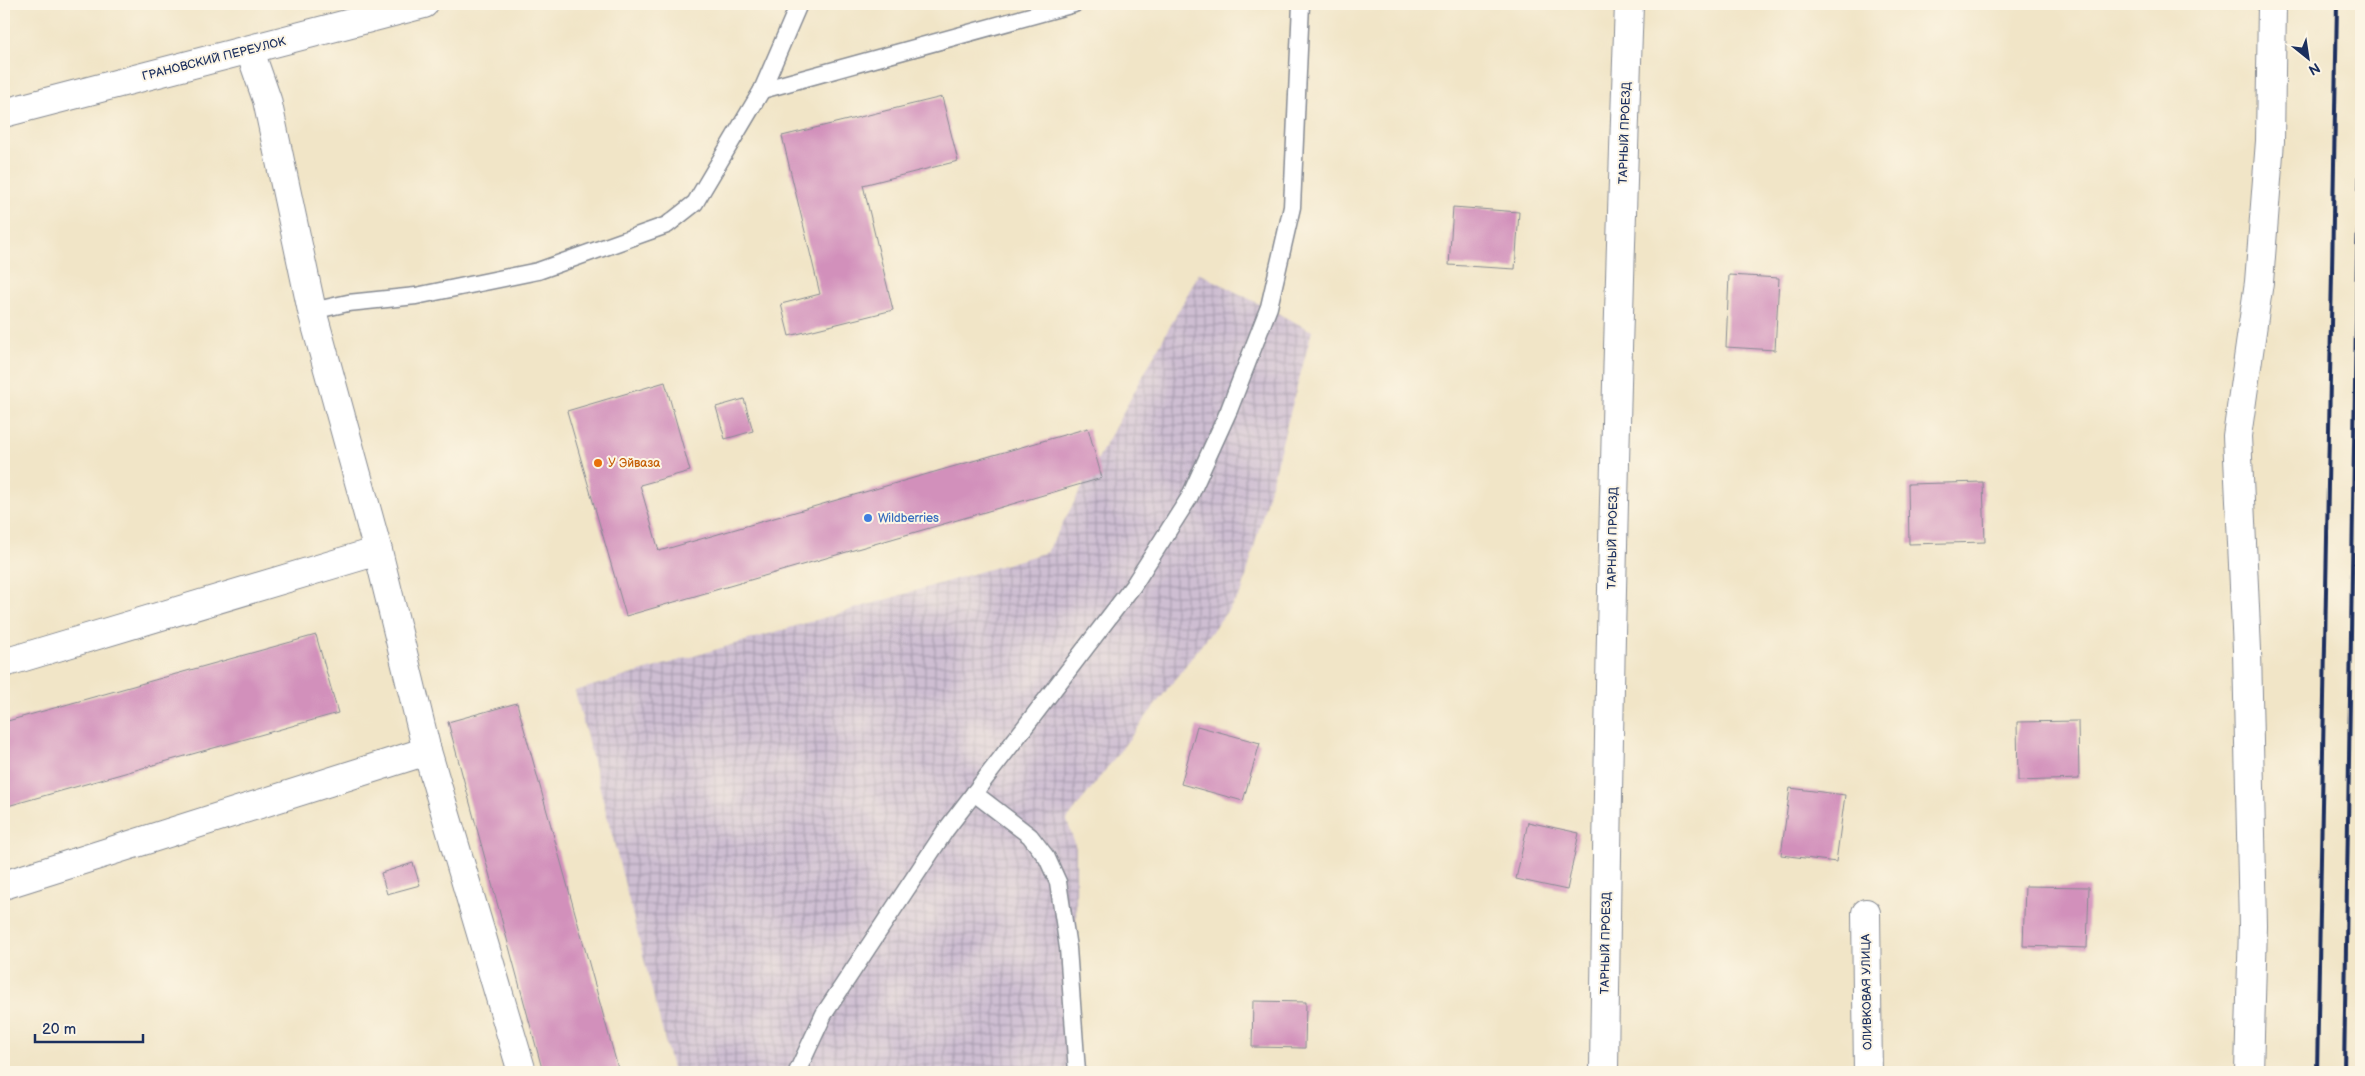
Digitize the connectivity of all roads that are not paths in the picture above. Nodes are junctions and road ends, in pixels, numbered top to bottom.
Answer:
1 (424, 4) edge
2 (799, 4) edge
3 (1074, 4) edge
4 (1301, 4) edge
5 (1630, 4) edge
6 (2272, 4) edge
7 (250, 50) junction
8 (762, 90) junction
9 (4, 113) edge
10 (312, 311) junction
11 (378, 551) junction
12 (4, 663) edge
13 (427, 751) junction
14 (974, 793) junction
15 (4, 885) edge
16 (1866, 912) dead end
17 (522, 1072) edge
18 (798, 1072) edge
19 (1077, 1072) edge
20 (1604, 1072) edge
21 (1868, 1072) edge
22 (2249, 1072) edge

1 - 7 street, ГРАНОВСКИЙ ПЕРЕУЛОК
2 - 8 lane
3 - 8 lane
4 - 14 lane
5 - 20 street, ТАРНЫЙ ПРОЕЗД
6 - 22 street
7 - 9 street, ГРАНОВСКИЙ ПЕРЕУЛОК
7 - 10 street
8 - 10 lane
10 - 11 street
11 - 12 street
11 - 13 street
13 - 15 street
13 - 17 street
14 - 18 lane
14 - 19 lane
16 - 21 street, ОЛИВКОВАЯ УЛИЦА

